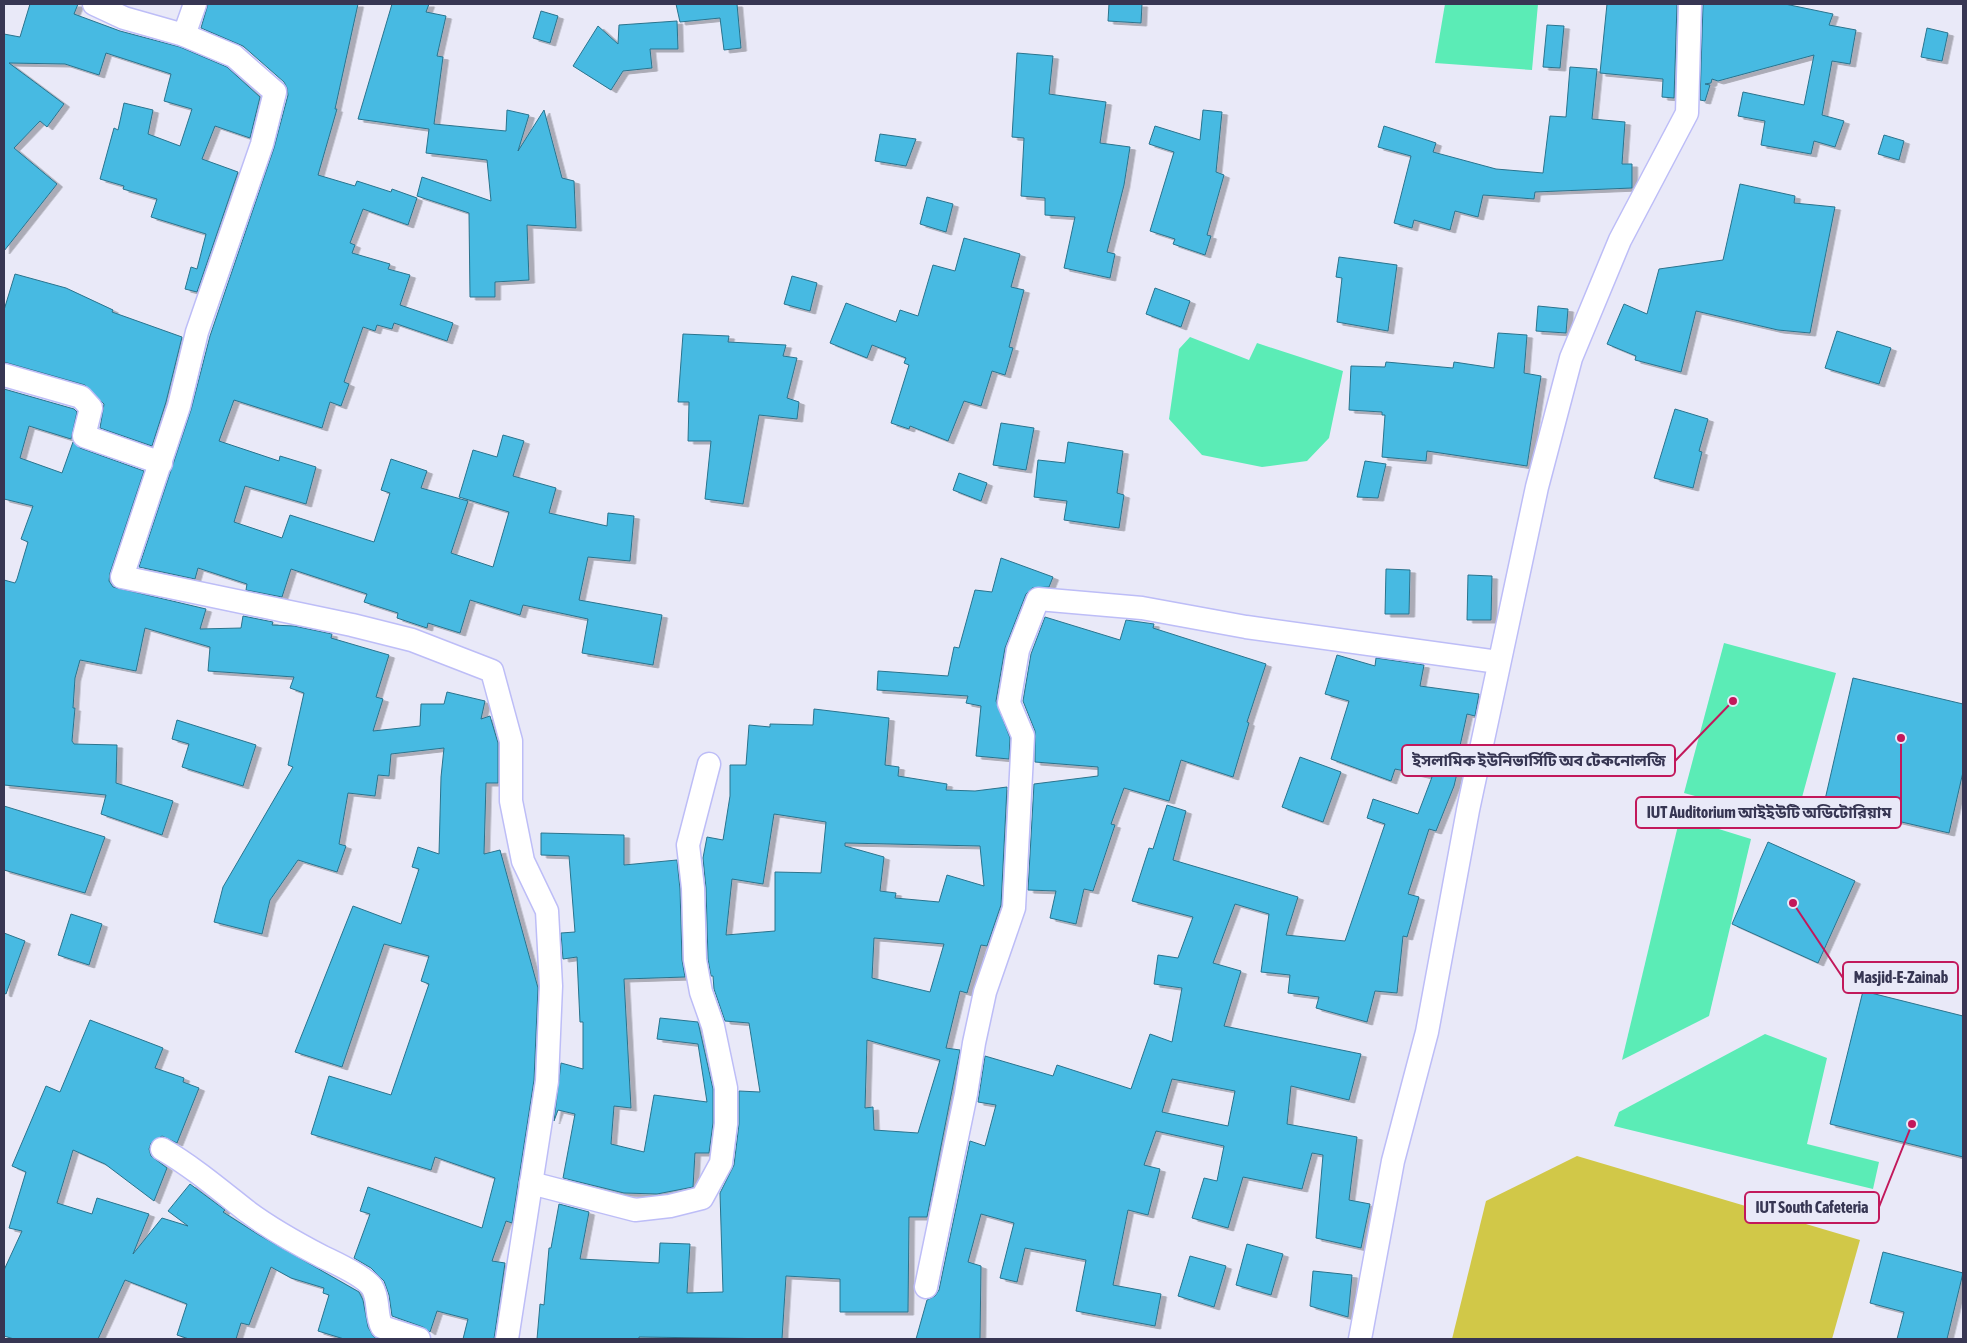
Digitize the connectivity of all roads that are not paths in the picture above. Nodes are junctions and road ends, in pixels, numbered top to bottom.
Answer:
1 (94, 4) edge
2 (195, 4) edge
3 (1690, 4) edge
4 (184, 35) junction
5 (4, 375) edge
6 (162, 463) junction
7 (1498, 662) junction
8 (709, 764) dead end
9 (162, 1149) dead end
10 (531, 1183) junction
11 (926, 1287) dead end
12 (419, 1339) edge
13 (507, 1339) edge
14 (1360, 1339) edge

1 - 4 street
2 - 4 street
3 - 7 street
4 - 6 street
5 - 6 street
6 - 10 street
7 - 11 street
7 - 14 street
8 - 10 street
9 - 12 street
10 - 13 street

